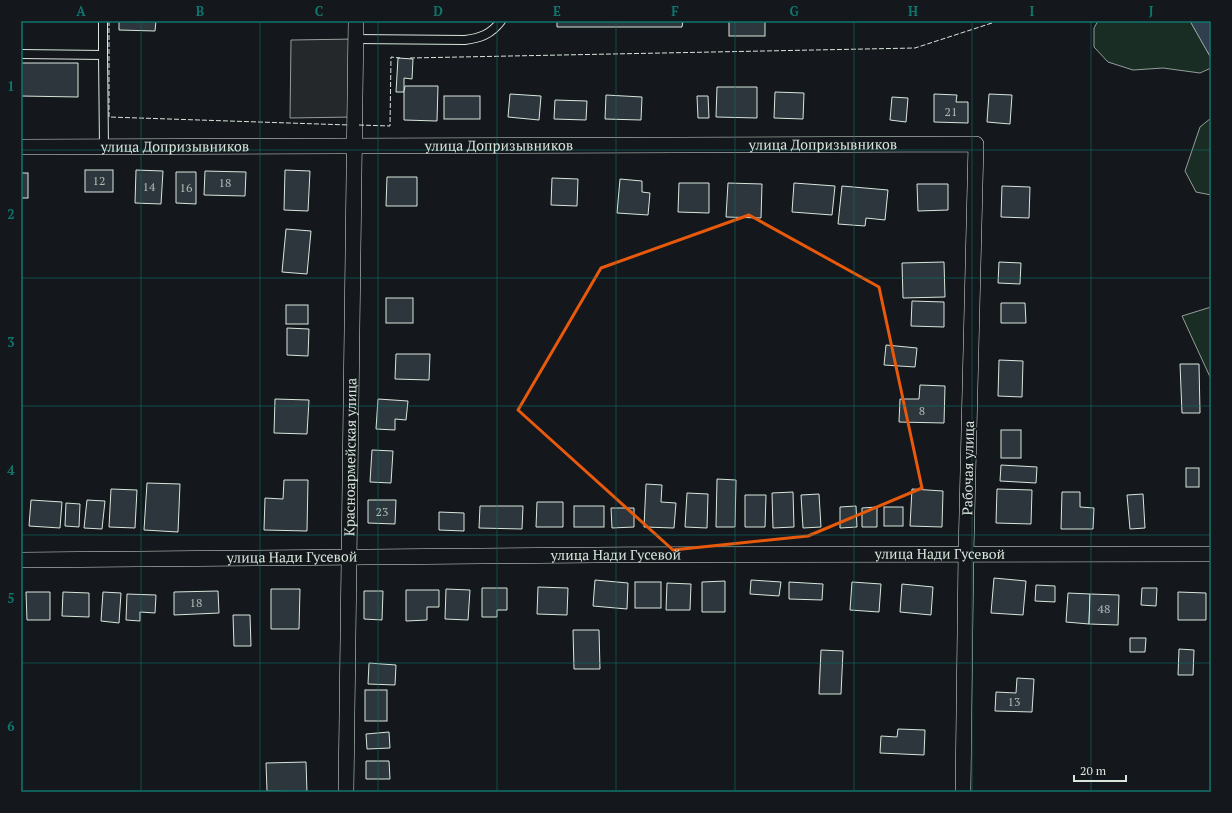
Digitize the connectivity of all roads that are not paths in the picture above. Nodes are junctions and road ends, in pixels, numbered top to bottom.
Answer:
1 (103, 21) edge
2 (356, 21) edge
3 (501, 21) edge
4 (356, 39) junction
5 (21, 54) edge
6 (103, 55) junction
7 (976, 144) joint
8 (104, 146) junction
9 (354, 146) junction
10 (21, 147) edge
11 (966, 553) junction
12 (1211, 554) edge
13 (349, 556) junction
14 (21, 560) edge
15 (346, 792) edge
16 (963, 792) edge

1 - 6 lane
2 - 4 street, Красноармейская улица
3 - 4 lane
4 - 9 street, Красноармейская улица
5 - 6 lane
6 - 8 lane
7 - 9 street, улица Допризывников
7 - 11 street, Рабочая улица
8 - 9 street, улица Допризывников
8 - 10 street, улица Допризывников
9 - 13 street, Красноармейская улица
11 - 12 street, улица Нади Гусевой
11 - 13 street, улица Нади Гусевой
11 - 16 street, Рабочая улица
13 - 14 street, улица Нади Гусевой
13 - 15 street, Красноармейская улица

